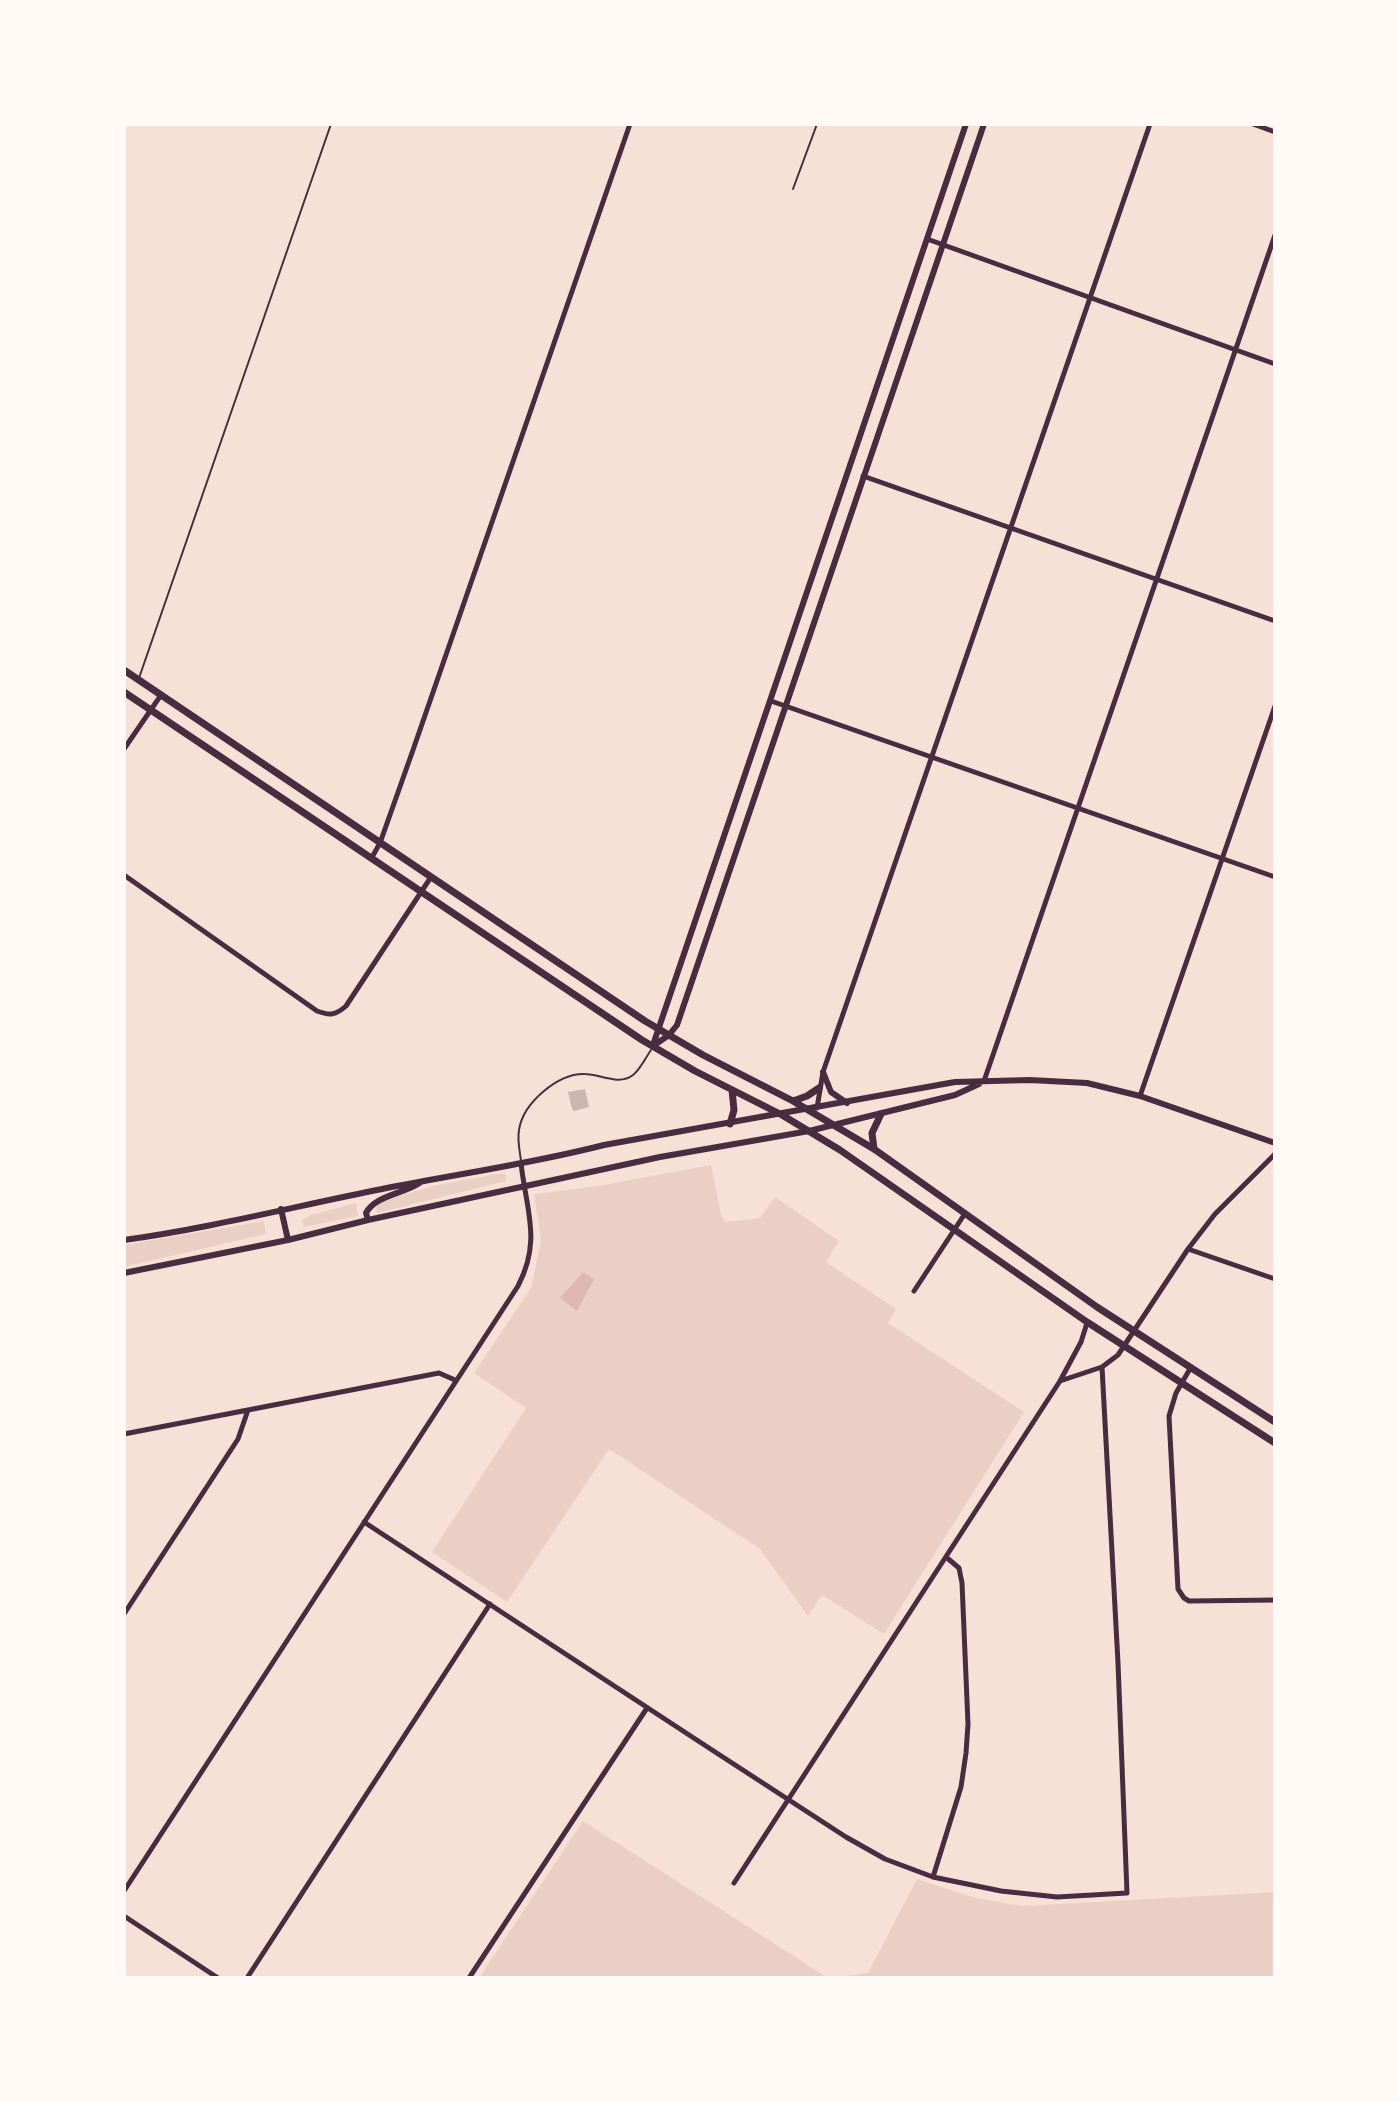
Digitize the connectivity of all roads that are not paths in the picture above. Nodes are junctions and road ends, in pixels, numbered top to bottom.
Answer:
1 (331, 124) edge
2 (630, 124) edge
3 (817, 124) edge
4 (966, 124) edge
5 (984, 124) edge
6 (1150, 124) edge
7 (1253, 124) edge
8 (1275, 132) edge
9 (793, 189) dead end
10 (1275, 235) edge
11 (927, 239) junction
12 (944, 245) junction
13 (1089, 298) junction
14 (891, 345) junction
15 (1235, 350) junction
16 (907, 351) junction
17 (1275, 364) edge
18 (863, 476) junction
19 (833, 515) junction
20 (848, 520) junction
21 (1011, 529) junction
22 (822, 546) junction
23 (837, 552) junction
24 (1155, 580) junction
25 (1275, 621) edge
26 (124, 670) edge
27 (138, 680) junction
28 (124, 692) edge
29 (161, 695) junction
30 (771, 701) junction
31 (1275, 706) edge
32 (786, 707) junction
33 (150, 710) junction
34 (124, 749) edge
35 (933, 758) junction
36 (1077, 808) junction
37 (380, 843) junction
38 (1224, 859) junction
39 (371, 860) junction
40 (124, 875) edge
41 (431, 877) junction
42 (1275, 877) edge
43 (420, 893) junction
44 (659, 1029) junction
45 (669, 1035) junction
46 (653, 1046) junction
47 (823, 1072) junction
48 (984, 1082) junction
49 (819, 1088) junction
50 (732, 1090) junction
51 (1140, 1096) junction
52 (793, 1101) junction
53 (847, 1103) junction
54 (813, 1109) junction
55 (881, 1114) junction
56 (782, 1115) junction
57 (730, 1124) junction
58 (835, 1125) junction
59 (809, 1131) junction
60 (1275, 1143) edge
61 (874, 1149) junction
62 (1275, 1154) edge
63 (521, 1163) junction
64 (424, 1180) junction
65 (524, 1188) junction
66 (281, 1209) junction
67 (964, 1215) junction
68 (368, 1220) junction
69 (953, 1230) junction
70 (124, 1240) edge
71 (288, 1240) junction
72 (1188, 1249) junction
73 (124, 1273) edge
74 (1275, 1279) edge
75 (914, 1291) dead end
76 (1087, 1322) junction
77 (1136, 1331) junction
78 (1125, 1346) junction
79 (1102, 1367) junction
80 (1191, 1367) junction
81 (455, 1380) junction
82 (1060, 1381) junction
83 (1181, 1382) junction
84 (249, 1409) junction
85 (1275, 1422) edge
86 (124, 1434) edge
87 (1275, 1443) edge
88 (364, 1522) junction
89 (946, 1557) junction
90 (1275, 1600) edge
91 (490, 1604) junction
92 (124, 1614) edge
93 (647, 1708) junction
94 (789, 1799) junction
95 (933, 1877) junction
96 (734, 1883) dead end
97 (124, 1891) edge
98 (124, 1916) edge
99 (218, 1978) edge
100 (247, 1978) edge
101 (469, 1978) edge

1 - 27 lane
2 - 37 street
3 - 9 lane
4 - 11 street
5 - 12 street
6 - 13 street
7 - 8 street
10 - 15 street
11 - 12 street
11 - 14 street
12 - 13 street
12 - 16 street
13 - 15 street
13 - 21 street
14 - 16 street
14 - 19 street
15 - 17 street
15 - 24 street
16 - 18 street
18 - 20 street
18 - 21 street
19 - 20 street
19 - 22 street
20 - 23 street
21 - 24 street
21 - 35 street
22 - 23 street
22 - 30 street
23 - 32 street
24 - 25 street
24 - 36 street
26 - 27 main road
27 - 29 main road
28 - 33 main road
29 - 33 street
29 - 37 main road
30 - 32 street
30 - 44 street
31 - 38 street
32 - 35 street
32 - 45 street
33 - 34 street
33 - 39 main road
35 - 36 street
35 - 47 street
36 - 38 street
36 - 48 street
37 - 39 street
37 - 41 main road
38 - 42 street
38 - 51 street
39 - 43 main road
40 - 43 street
41 - 43 street
41 - 44 main road
43 - 46 main road
44 - 45 main road
44 - 46 street
45 - 46 street
45 - 52 main road
46 - 50 main road
46 - 63 lane
47 - 49 street
47 - 53 street
48 - 51 street
48 - 53 street
48 - 55 street
49 - 52 main road
49 - 54 street
50 - 56 main road
50 - 57 main road
51 - 60 street
52 - 54 main road
53 - 54 street
54 - 56 street
54 - 58 main road
55 - 58 street
55 - 61 main road
56 - 57 street
56 - 59 main road
57 - 63 street
58 - 59 street
58 - 61 main road
59 - 65 street
59 - 69 main road
61 - 67 main road
62 - 72 street
63 - 64 street
63 - 65 street
64 - 66 street
64 - 68 street
65 - 68 street
65 - 81 street
66 - 70 street
66 - 71 street
67 - 69 street
67 - 77 main road
68 - 71 street
69 - 75 street
69 - 76 main road
71 - 73 street
72 - 74 street
72 - 77 street
76 - 78 main road
76 - 82 street
77 - 78 street
77 - 80 main road
78 - 79 street
78 - 83 main road
79 - 82 street
79 - 95 street
80 - 83 street
80 - 85 main road
81 - 84 street
81 - 88 street
82 - 89 street
83 - 87 main road
83 - 90 street
84 - 86 street
84 - 92 street
88 - 91 street
88 - 97 street
89 - 94 street
89 - 95 street
91 - 93 street
91 - 100 street
93 - 94 street
93 - 101 street
94 - 95 street
94 - 96 street
98 - 99 street

